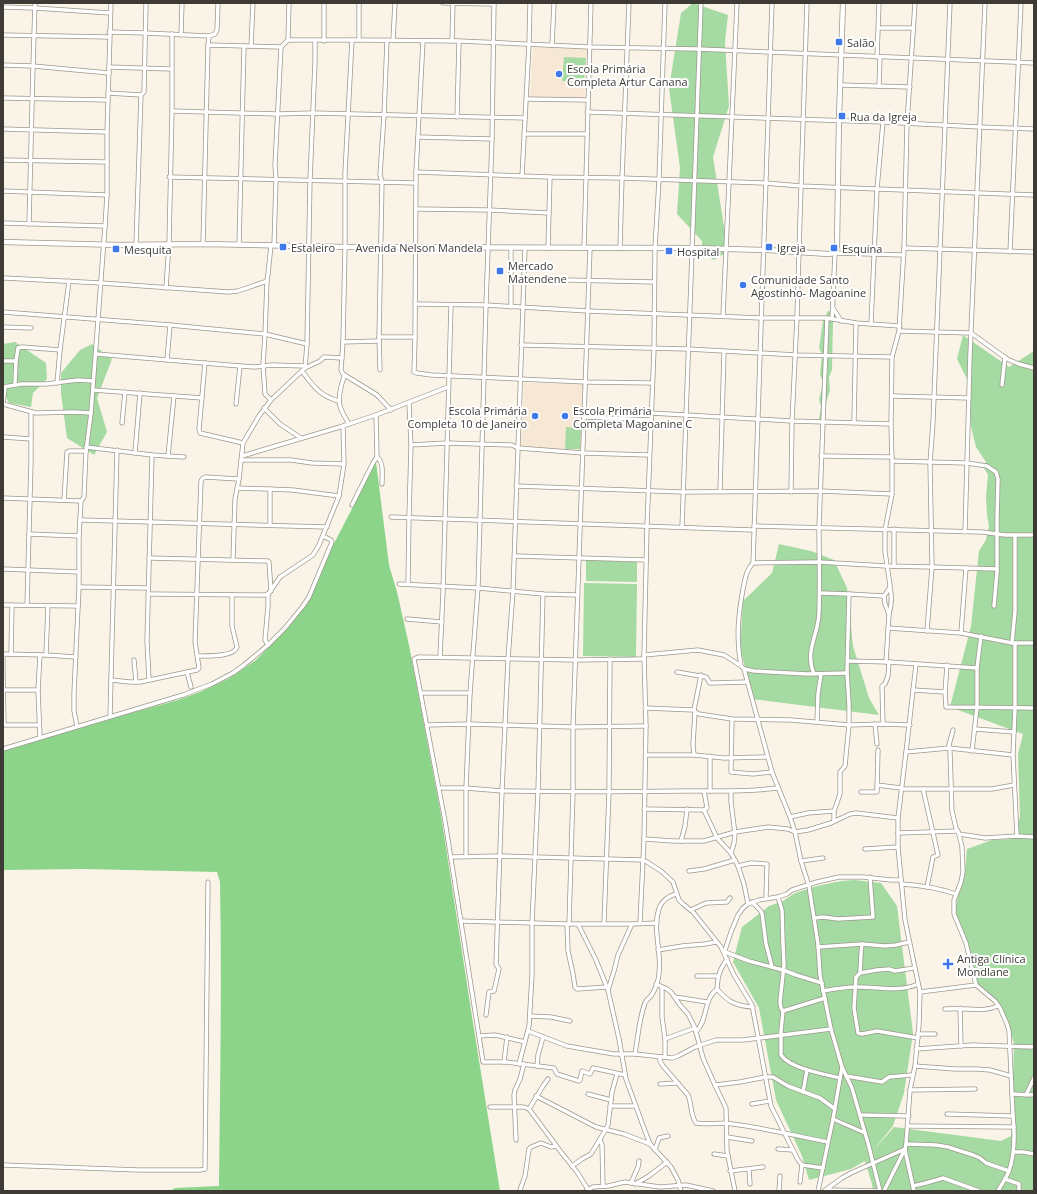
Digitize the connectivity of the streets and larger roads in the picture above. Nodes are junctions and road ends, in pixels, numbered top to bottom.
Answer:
1 (110, 3) edge
2 (146, 3) edge
3 (182, 3) edge
4 (218, 3) edge
5 (253, 3) edge
6 (289, 3) edge
7 (324, 3) edge
8 (359, 3) edge
9 (395, 3) edge
10 (443, 3) edge
11 (453, 3) edge
12 (530, 3) edge
13 (554, 3) edge
14 (590, 3) edge
15 (629, 3) edge
16 (665, 3) edge
17 (701, 3) edge
18 (737, 3) edge
19 (772, 3) edge
20 (808, 3) edge
21 (843, 3) edge
22 (880, 3) edge
23 (915, 3) edge
24 (950, 3) edge
25 (985, 3) edge
26 (1021, 3) edge
27 (494, 4) edge
28 (35, 5) edge
29 (3, 7) edge
30 (110, 13) junction
31 (879, 28) junction
32 (913, 28) junction
33 (110, 32) junction
34 (145, 33) junction
35 (172, 34) junction
36 (3, 35) edge
37 (181, 35) junction
38 (34, 36) junction
39 (209, 36) junction
40 (109, 37) junction
41 (288, 40) junction
42 (352, 40) junction
43 (359, 40) junction
44 (387, 40) junction
45 (393, 40) junction
46 (315, 41) junction
47 (324, 41) junction
48 (423, 41) junction
49 (452, 41) junction
50 (459, 41) junction
51 (493, 43) junction
52 (529, 44) junction
53 (208, 45) junction
54 (552, 45) junction
55 (244, 46) junction
56 (251, 46) junction
57 (590, 46) junction
58 (281, 47) junction
59 (627, 47) junction
60 (663, 48) junction
61 (698, 49) junction
62 (735, 51) junction
63 (770, 52) junction
64 (805, 54) junction
65 (841, 56) junction
66 (878, 57) junction
67 (912, 58) junction
68 (947, 60) junction
69 (983, 61) junction
70 (1018, 62) junction
71 (1034, 63) edge
72 (3, 65) edge
73 (32, 66) junction
74 (109, 67) junction
75 (145, 68) junction
76 (171, 69) junction
77 (109, 73) junction
78 (840, 85) junction
79 (878, 86) junction
80 (910, 87) junction
81 (108, 94) junction
82 (141, 95) junction
83 (3, 98) edge
84 (32, 98) junction
85 (527, 99) junction
86 (108, 100) junction
87 (587, 100) junction
88 (172, 111) junction
89 (206, 112) junction
90 (587, 112) junction
91 (242, 113) junction
92 (313, 113) junction
93 (277, 114) junction
94 (349, 114) junction
95 (624, 114) junction
96 (660, 114) junction
97 (384, 115) junction
98 (696, 115) junction
99 (420, 116) junction
100 (456, 117) junction
101 (732, 117) junction
102 (492, 118) junction
103 (525, 118) junction
104 (767, 118) junction
105 (803, 119) junction
106 (838, 121) junction
107 (883, 122) junction
108 (907, 123) junction
109 (945, 125) junction
110 (980, 127) junction
111 (1016, 128) junction
112 (3, 129) edge
113 (1034, 129) edge
114 (32, 130) junction
115 (106, 132) junction
116 (524, 134) junction
117 (586, 134) junction
118 (418, 137) junction
119 (492, 139) junction
120 (3, 160) edge
121 (30, 161) junction
122 (106, 162) junction
123 (416, 172) junction
124 (490, 174) junction
125 (522, 176) junction
126 (169, 177) junction
127 (550, 177) junction
128 (205, 178) junction
129 (585, 178) junction
130 (622, 178) junction
131 (240, 179) junction
132 (276, 179) junction
133 (310, 180) junction
134 (659, 180) junction
135 (346, 181) junction
136 (382, 182) junction
137 (694, 182) junction
138 (416, 183) junction
139 (729, 183) junction
140 (765, 183) junction
141 (800, 186) junction
142 (837, 187) junction
143 (877, 189) junction
144 (906, 190) junction
145 (3, 191) edge
146 (942, 191) junction
147 (978, 192) junction
148 (30, 193) junction
149 (1012, 193) junction
150 (107, 195) junction
151 (1034, 195) edge
152 (416, 209) junction
153 (489, 210) junction
154 (549, 213) junction
155 (3, 223) edge
156 (29, 224) junction
157 (105, 226) junction
158 (3, 242) edge
159 (169, 244) junction
160 (203, 244) junction
161 (104, 245) junction
162 (136, 245) junction
163 (239, 245) junction
164 (273, 245) junction
165 (310, 246) junction
166 (345, 247) junction
167 (381, 247) junction
168 (416, 247) junction
169 (487, 248) junction
170 (511, 248) junction
171 (525, 248) junction
172 (548, 248) junction
173 (584, 248) junction
174 (590, 248) junction
175 (620, 248) junction
176 (655, 248) junction
177 (692, 248) junction
178 (904, 248) junction
179 (727, 249) junction
180 (763, 250) junction
181 (940, 250) junction
182 (798, 251) junction
183 (975, 251) junction
184 (1010, 252) junction
185 (1034, 252) edge
186 (836, 253) junction
187 (875, 254) junction
188 (904, 255) junction
189 (4, 278) edge
190 (524, 279) junction
191 (589, 280) junction
192 (69, 281) junction
193 (267, 281) junction
194 (654, 282) junction
195 (101, 283) junction
196 (166, 288) junction
197 (415, 304) junction
198 (451, 305) junction
199 (486, 305) junction
200 (511, 307) junction
201 (522, 307) junction
202 (832, 307) junction
203 (588, 311) junction
204 (3, 312) edge
205 (654, 313) junction
206 (689, 314) junction
207 (64, 316) junction
208 (723, 316) junction
209 (761, 318) junction
210 (797, 318) junction
211 (827, 318) junction
212 (98, 319) junction
213 (832, 319) junction
214 (841, 321) junction
215 (856, 324) junction
216 (871, 324) junction
217 (170, 325) junction
218 (900, 326) junction
219 (3, 327) edge
220 (31, 328) dead end
221 (900, 332) junction
222 (936, 332) junction
223 (972, 333) junction
224 (265, 334) junction
225 (379, 336) junction
226 (415, 337) junction
227 (379, 341) junction
228 (343, 342) junction
229 (308, 344) junction
230 (521, 345) junction
231 (587, 346) junction
232 (654, 349) junction
233 (688, 349) junction
234 (60, 350) junction
235 (724, 351) junction
236 (96, 354) junction
237 (759, 354) junction
238 (796, 355) junction
239 (825, 356) junction
240 (855, 356) junction
241 (892, 357) junction
242 (1004, 357) junction
243 (342, 358) junction
244 (168, 360) junction
245 (3, 361) edge
246 (16, 362) junction
247 (205, 363) junction
248 (263, 365) junction
249 (240, 366) junction
250 (304, 368) junction
251 (1034, 368) edge
252 (380, 370) dead end
253 (345, 375) junction
254 (449, 376) junction
255 (485, 377) junction
256 (520, 379) junction
257 (93, 381) junction
258 (586, 382) junction
259 (58, 383) junction
260 (652, 383) junction
261 (15, 384) junction
262 (1002, 384) dead end
263 (4, 387) edge
264 (448, 387) junction
265 (93, 390) junction
266 (125, 392) junction
267 (140, 393) junction
268 (174, 396) junction
269 (892, 396) junction
270 (934, 397) junction
271 (202, 398) junction
272 (969, 398) junction
273 (271, 400) junction
274 (338, 402) junction
275 (409, 403) junction
276 (3, 404) edge
277 (236, 404) dead end
278 (264, 408) junction
279 (391, 410) junction
280 (31, 412) junction
281 (91, 413) junction
282 (651, 414) junction
283 (376, 415) junction
284 (686, 416) junction
285 (722, 416) junction
286 (584, 417) junction
287 (757, 419) junction
288 (651, 420) junction
289 (792, 421) junction
290 (823, 421) junction
291 (854, 422) junction
292 (122, 423) dead end
293 (349, 424) junction
294 (891, 424) junction
295 (343, 426) junction
296 (3, 436) edge
297 (301, 438) junction
298 (31, 439) junction
299 (243, 443) junction
300 (447, 443) junction
301 (483, 444) junction
302 (411, 445) junction
303 (518, 448) junction
304 (86, 449) junction
305 (117, 450) junction
306 (135, 453) junction
307 (583, 453) junction
308 (152, 455) junction
309 (650, 455) junction
310 (168, 456) junction
311 (378, 456) junction
312 (821, 456) junction
313 (184, 458) dead end
314 (241, 458) junction
315 (892, 459) junction
316 (930, 463) junction
317 (344, 464) junction
318 (967, 464) junction
319 (239, 479) junction
320 (382, 484) dead end
321 (516, 486) junction
322 (237, 488) junction
323 (582, 488) junction
324 (270, 489) junction
325 (648, 491) junction
326 (720, 491) junction
327 (755, 491) junction
328 (820, 491) junction
329 (684, 492) junction
330 (791, 492) junction
331 (892, 494) junction
332 (339, 496) junction
333 (3, 498) edge
334 (30, 498) junction
335 (64, 500) junction
336 (81, 501) junction
337 (352, 505) dead end
338 (391, 517) dead end
339 (409, 517) junction
340 (445, 518) junction
341 (80, 520) junction
342 (480, 520) junction
343 (115, 521) junction
344 (516, 521) junction
345 (150, 522) junction
346 (200, 524) junction
347 (235, 524) junction
348 (581, 524) junction
349 (270, 525) junction
350 (647, 526) junction
351 (327, 527) junction
352 (682, 527) junction
353 (754, 528) junction
354 (819, 528) junction
355 (894, 529) junction
356 (885, 530) junction
357 (931, 531) junction
358 (965, 532) junction
359 (29, 534) junction
360 (996, 534) junction
361 (1015, 535) junction
362 (1034, 535) edge
363 (79, 536) junction
364 (323, 536) junction
365 (514, 556) junction
366 (149, 558) junction
367 (579, 558) junction
368 (197, 560) junction
369 (233, 560) junction
370 (646, 560) junction
371 (819, 562) junction
372 (752, 563) junction
373 (886, 566) junction
374 (894, 566) junction
375 (932, 567) junction
376 (966, 568) junction
377 (3, 569) edge
378 (28, 569) junction
379 (997, 569) junction
380 (79, 572) junction
381 (399, 584) dead end
382 (408, 584) junction
383 (890, 585) junction
384 (443, 586) junction
385 (79, 587) junction
386 (113, 587) junction
387 (148, 588) junction
388 (478, 588) junction
389 (513, 591) junction
390 (269, 593) junction
391 (820, 593) junction
392 (148, 594) junction
393 (543, 594) junction
394 (849, 594) junction
395 (196, 595) junction
396 (232, 595) junction
397 (578, 595) junction
398 (884, 596) junction
399 (3, 605) edge
400 (12, 605) junction
401 (27, 605) junction
402 (48, 606) junction
403 (78, 606) junction
404 (994, 606) dead end
405 (889, 614) junction
406 (407, 619) dead end
407 (442, 622) junction
408 (888, 628) junction
409 (927, 631) junction
410 (961, 633) junction
411 (981, 636) junction
412 (1014, 644) junction
413 (1034, 644) edge
414 (268, 645) junction
415 (3, 654) edge
416 (11, 654) junction
417 (40, 655) junction
418 (46, 655) junction
419 (198, 656) junction
420 (76, 657) junction
421 (440, 657) junction
422 (644, 657) junction
423 (473, 658) junction
424 (508, 658) junction
425 (541, 659) junction
426 (134, 660) dead end
427 (576, 660) junction
428 (610, 660) junction
429 (848, 661) junction
430 (888, 662) junction
431 (916, 664) junction
432 (947, 665) junction
433 (742, 667) junction
434 (811, 667) junction
435 (977, 668) junction
436 (187, 672) junction
437 (677, 672) dead end
438 (807, 674) junction
439 (814, 674) junction
440 (821, 674) junction
441 (847, 674) junction
442 (3, 675) edge
443 (701, 676) junction
444 (111, 680) junction
445 (149, 680) junction
446 (136, 682) junction
447 (748, 682) junction
448 (191, 687) dead end
449 (3, 690) edge
450 (38, 690) junction
451 (913, 690) junction
452 (470, 692) junction
453 (945, 692) junction
454 (421, 693) junction
455 (977, 707) junction
456 (644, 708) junction
457 (1015, 708) junction
458 (1034, 708) edge
459 (695, 711) junction
460 (110, 717) junction
461 (732, 718) junction
462 (758, 719) junction
463 (817, 722) junction
464 (469, 724) junction
465 (875, 724) junction
466 (883, 724) junction
467 (3, 725) edge
468 (39, 725) junction
469 (427, 725) junction
470 (849, 725) junction
471 (77, 726) junction
472 (506, 726) junction
473 (540, 726) junction
474 (609, 726) junction
475 (646, 726) junction
476 (910, 726) junction
477 (573, 727) junction
478 (975, 729) junction
479 (953, 730) dead end
480 (1014, 732) junction
481 (40, 737) junction
482 (877, 744) dead end
483 (949, 748) junction
484 (3, 749) edge
485 (878, 750) dead end
486 (972, 751) junction
487 (906, 752) junction
488 (646, 755) junction
489 (694, 755) junction
490 (1013, 755) junction
491 (710, 756) junction
492 (767, 757) junction
493 (731, 758) junction
494 (772, 772) junction
495 (878, 785) junction
496 (1014, 785) junction
497 (440, 788) junction
498 (466, 788) junction
499 (778, 788) junction
500 (901, 788) junction
501 (923, 789) junction
502 (951, 789) junction
503 (502, 790) junction
504 (538, 791) junction
505 (704, 791) junction
506 (710, 791) junction
507 (573, 792) junction
508 (609, 792) junction
509 (645, 792) junction
510 (730, 792) junction
511 (862, 792) dead end
512 (644, 809) junction
513 (687, 809) junction
514 (704, 810) junction
515 (834, 811) junction
516 (790, 817) junction
517 (898, 818) junction
518 (834, 821) junction
519 (932, 831) junction
520 (735, 832) junction
521 (795, 832) junction
522 (958, 832) junction
523 (898, 833) junction
524 (1017, 836) junction
525 (1034, 837) edge
526 (717, 838) junction
527 (644, 839) junction
528 (681, 841) junction
529 (898, 847) junction
530 (864, 849) dead end
531 (731, 853) junction
532 (466, 856) junction
533 (499, 856) junction
534 (451, 857) junction
535 (535, 857) junction
536 (571, 858) junction
537 (823, 858) dead end
538 (607, 859) junction
539 (643, 860) junction
540 (735, 860) junction
541 (801, 861) junction
542 (738, 866) junction
543 (689, 871) dead end
544 (870, 877) junction
545 (208, 882) dead end
546 (901, 882) junction
547 (809, 886) junction
548 (927, 886) junction
549 (676, 894) junction
550 (956, 894) junction
551 (778, 897) junction
552 (730, 898) dead end
553 (766, 898) junction
554 (750, 903) junction
555 (691, 910) junction
556 (814, 918) junction
557 (460, 921) junction
558 (498, 922) junction
559 (532, 923) junction
560 (640, 923) junction
561 (657, 923) junction
562 (568, 924) junction
563 (578, 924) junction
564 (604, 924) junction
565 (632, 924) junction
566 (716, 942) junction
567 (909, 942) junction
568 (862, 944) junction
569 (818, 947) junction
570 (658, 950) junction
571 (724, 952) junction
572 (727, 959) junction
573 (772, 967) junction
574 (914, 968) junction
575 (783, 970) junction
576 (860, 973) junction
577 (696, 976) dead end
578 (718, 976) junction
579 (822, 983) junction
580 (656, 984) junction
581 (918, 984) junction
582 (976, 985) junction
583 (662, 987) junction
584 (855, 987) junction
585 (608, 989) junction
586 (717, 989) junction
587 (823, 991) junction
588 (920, 992) junction
589 (675, 997) junction
590 (825, 998) junction
591 (707, 1002) junction
592 (998, 1006) junction
593 (753, 1007) junction
594 (960, 1008) junction
595 (945, 1009) dead end
596 (784, 1011) junction
597 (486, 1015) dead end
598 (530, 1016) junction
599 (570, 1021) dead end
600 (831, 1028) junction
601 (695, 1030) junction
602 (528, 1031) junction
603 (781, 1034) junction
604 (935, 1034) dead end
605 (479, 1036) junction
606 (918, 1036) junction
607 (507, 1037) junction
608 (543, 1037) junction
609 (758, 1038) junction
610 (665, 1039) junction
611 (525, 1042) junction
612 (699, 1045) junction
613 (961, 1046) junction
614 (1010, 1046) junction
615 (1034, 1047) edge
616 (916, 1049) junction
617 (621, 1054) junction
618 (635, 1054) junction
619 (660, 1057) junction
620 (665, 1057) junction
621 (504, 1062) junction
622 (519, 1064) junction
623 (524, 1064) junction
624 (536, 1066) junction
625 (915, 1066) junction
626 (842, 1067) junction
627 (807, 1070) junction
628 (617, 1074) junction
629 (912, 1074) junction
630 (625, 1075) junction
631 (846, 1076) junction
632 (1011, 1076) junction
633 (766, 1077) junction
634 (840, 1078) junction
635 (1034, 1078) edge
636 (548, 1079) dead end
637 (678, 1083) junction
638 (660, 1084) dead end
639 (715, 1085) junction
640 (974, 1089) dead end
641 (910, 1090) junction
642 (803, 1092) junction
643 (588, 1094) dead end
644 (1012, 1094) junction
645 (1026, 1094) junction
646 (1034, 1094) edge
647 (536, 1096) junction
648 (611, 1100) junction
649 (770, 1101) junction
650 (752, 1104) dead end
651 (610, 1106) junction
652 (636, 1106) junction
653 (490, 1107) dead end
654 (514, 1107) junction
655 (835, 1108) junction
656 (529, 1109) junction
657 (947, 1114) dead end
658 (860, 1115) junction
659 (909, 1116) junction
660 (1013, 1116) junction
661 (833, 1119) junction
662 (726, 1123) junction
663 (908, 1126) junction
664 (1014, 1127) junction
665 (606, 1129) junction
666 (785, 1133) junction
667 (864, 1134) junction
668 (668, 1136) dead end
669 (727, 1137) junction
670 (516, 1140) dead end
671 (600, 1140) junction
672 (752, 1141) dead end
673 (828, 1142) junction
674 (650, 1144) junction
675 (906, 1144) junction
676 (556, 1146) junction
677 (778, 1149) dead end
678 (905, 1149) junction
679 (655, 1150) junction
680 (793, 1150) junction
681 (1014, 1152) junction
682 (714, 1154) dead end
683 (1034, 1154) edge
684 (728, 1156) junction
685 (639, 1161) dead end
686 (667, 1162) junction
687 (874, 1164) junction
688 (3, 1165) edge
689 (802, 1165) junction
690 (572, 1166) junction
691 (763, 1167) dead end
692 (823, 1168) junction
693 (749, 1169) junction
694 (730, 1171) junction
695 (1009, 1171) junction
696 (780, 1176) dead end
697 (1005, 1179) junction
698 (800, 1182) dead end
699 (633, 1183) junction
700 (750, 1184) dead end
701 (680, 1185) junction
702 (603, 1186) junction
703 (913, 1186) junction
704 (520, 1190) dead end
705 (825, 1190) edge
706 (587, 1191) edge
707 (681, 1191) edge
708 (713, 1191) edge
709 (734, 1191) edge
710 (779, 1191) edge
711 (818, 1191) edge
712 (880, 1191) edge
713 (884, 1191) edge
714 (914, 1191) edge
715 (979, 1191) edge
716 (998, 1191) edge
717 (1019, 1191) edge

1 - 30 street
2 - 34 street
3 - 37 street
4 - 39 street
5 - 56 street
6 - 41 street
7 - 47 street
8 - 43 street
9 - 45 street
10 - 11 street
11 - 27 street
11 - 49 street
12 - 52 street
13 - 54 street
14 - 57 street
15 - 59 street
16 - 60 street
17 - 61 street
18 - 62 street
19 - 63 street
20 - 64 street
21 - 65 street
22 - 31 street
23 - 32 street
24 - 68 street
25 - 69 street
26 - 70 street
27 - 51 street
28 - 29 street
28 - 30 street
28 - 38 street
30 - 33 street
31 - 32 street
31 - 66 street
32 - 67 street
33 - 34 street
33 - 40 street
34 - 35 street
34 - 75 street
35 - 37 street
35 - 76 street
36 - 38 street
37 - 39 street
38 - 40 street
38 - 73 street
39 - 53 street
40 - 74 street
41 - 46 street
41 - 58 street
42 - 43 street
42 - 47 street
42 - 94 street
43 - 44 street
44 - 45 street
44 - 97 street
45 - 48 street
46 - 47 street
46 - 92 street
48 - 49 street
48 - 99 street
49 - 50 street
50 - 51 street
50 - 100 street
51 - 52 street
51 - 102 street
52 - 54 street
52 - 85 street
53 - 55 street
53 - 89 street
54 - 57 street
55 - 56 street
55 - 91 street
56 - 58 street
57 - 59 street
57 - 87 street
58 - 93 street
59 - 60 street
59 - 95 street
60 - 61 street
60 - 96 street
61 - 62 street
61 - 98 street
62 - 63 street
62 - 101 street
63 - 64 street
63 - 104 street
64 - 65 street
64 - 105 street
65 - 66 street
65 - 78 street
66 - 67 street
66 - 79 street
67 - 68 street
67 - 80 street
68 - 69 street
68 - 109 street
69 - 70 street
69 - 110 street
70 - 71 street
70 - 111 street
72 - 73 street
73 - 77 street
73 - 84 street
74 - 75 street
74 - 77 street
75 - 76 street
75 - 82 street
76 - 88 street
77 - 81 street
78 - 79 street
78 - 106 street
79 - 80 street
80 - 108 street
81 - 82 street
81 - 86 street
82 - 162 street
83 - 84 street
84 - 86 street
84 - 114 street
85 - 87 street
85 - 103 street
86 - 115 street
87 - 90 street
88 - 89 street
88 - 126 street
89 - 91 street
89 - 128 street
90 - 95 street
90 - 117 street
91 - 93 street
91 - 131 street
92 - 93 street
92 - 94 street
92 - 133 street
93 - 132 street
94 - 97 street
94 - 135 street
95 - 96 street
95 - 130 street
96 - 98 street
96 - 134 street
97 - 99 street
97 - 136 street
98 - 101 street
98 - 137 street
99 - 100 street
99 - 118 street
100 - 102 street
101 - 104 street
101 - 139 street
102 - 103 street
102 - 119 street
103 - 116 street
104 - 105 street
104 - 140 street
105 - 106 street
105 - 141 street
106 - 107 street
106 - 142 street
107 - 108 street
107 - 143 street
108 - 109 street
108 - 144 street
109 - 110 street
109 - 146 street
110 - 111 street
110 - 147 street
111 - 113 street
111 - 149 street
112 - 114 street
114 - 115 street
114 - 121 street
115 - 122 street
116 - 117 street
116 - 125 street
117 - 129 street
118 - 119 street
118 - 123 street
119 - 124 street
120 - 121 street
121 - 122 street
121 - 148 street
122 - 150 street
123 - 124 street
123 - 138 street
124 - 125 street
124 - 153 street
125 - 127 street
126 - 128 street
126 - 159 street
127 - 129 street
127 - 154 street
128 - 131 street
128 - 160 street
129 - 130 street
129 - 173 street
130 - 134 street
130 - 175 street
131 - 132 street
131 - 163 street
132 - 133 street
132 - 164 street
133 - 135 street
133 - 165 street
134 - 137 street
134 - 176 street
135 - 136 street
135 - 166 street
136 - 138 street
136 - 167 street
137 - 139 street
137 - 177 street
138 - 152 street
139 - 140 street
139 - 179 street
140 - 141 street
140 - 180 street
141 - 142 street
141 - 182 street
142 - 143 street
142 - 186 street
143 - 144 street
143 - 187 street
144 - 146 street
144 - 178 street
145 - 148 street
146 - 147 street
146 - 181 street
147 - 149 street
147 - 183 street
148 - 150 street
148 - 156 street
149 - 151 street
149 - 184 street
150 - 157 street
152 - 153 street
152 - 168 street
153 - 154 street
153 - 169 street
154 - 172 street
155 - 156 street
156 - 157 street
157 - 161 street
158 - 161 street, Avenida Nelson Mandela
159 - 160 street, Avenida Nelson Mandela
159 - 162 street, Avenida Nelson Mandela
159 - 196 street
160 - 163 street, Avenida Nelson Mandela
161 - 162 street, Avenida Nelson Mandela
161 - 195 street
163 - 164 street, Avenida Nelson Mandela
164 - 165 street, Avenida Nelson Mandela
164 - 193 street
165 - 166 street, Avenida Nelson Mandela
165 - 229 street
166 - 167 street, Avenida Nelson Mandela
166 - 228 street
167 - 168 street, Avenida Nelson Mandela
167 - 225 street
168 - 169 street, Avenida Nelson Mandela
168 - 197 street
169 - 170 street, Avenida Nelson Mandela
169 - 199 street
170 - 171 street, Avenida Nelson Mandela
170 - 200 street
171 - 172 street, Avenida Nelson Mandela
171 - 190 street
172 - 173 street, Avenida Nelson Mandela
173 - 174 street, Avenida Nelson Mandela
174 - 175 street, Avenida Nelson Mandela
174 - 191 street
175 - 176 street, Avenida Nelson Mandela
176 - 177 street, Avenida Nelson Mandela
176 - 194 street
177 - 179 street, Avenida Nelson Mandela
177 - 206 street
178 - 181 street
178 - 188 street
179 - 180 street, Avenida Nelson Mandela
179 - 208 street
180 - 182 street, Avenida Nelson Mandela
180 - 209 street
181 - 183 street
181 - 222 street
182 - 186 street, Avenida Nelson Mandela
182 - 210 street
183 - 184 street
183 - 223 street
184 - 185 street
186 - 187 street
186 - 202 street
187 - 188 street
187 - 216 street
188 - 218 street
189 - 192 street
190 - 191 street
190 - 201 street
191 - 194 street
191 - 203 street
192 - 195 street
192 - 207 street
193 - 196 street
193 - 224 street
194 - 205 street
195 - 196 street
195 - 212 street
197 - 198 street
197 - 226 street
198 - 199 street
198 - 254 street
199 - 200 street
199 - 255 street
200 - 201 street
201 - 203 street
201 - 230 street
202 - 213 street
202 - 214 street
203 - 205 street
203 - 231 street
204 - 207 street
205 - 206 street
205 - 232 street
206 - 208 street
206 - 233 street
207 - 212 street
207 - 234 street
208 - 209 street
209 - 210 street
209 - 237 street
210 - 211 street
210 - 238 street
211 - 213 street
211 - 239 street
212 - 217 street
212 - 236 street
213 - 214 street
214 - 215 street
215 - 216 street
215 - 240 street
216 - 218 street
217 - 224 street
217 - 244 street
218 - 221 street
219 - 220 street
221 - 222 street
221 - 241 street
222 - 223 street
222 - 270 street
223 - 242 street
223 - 272 street
224 - 229 street
224 - 248 street
225 - 226 street
225 - 227 street
226 - 254 street
227 - 228 street
227 - 252 street
228 - 243 street
229 - 250 street
230 - 231 street
230 - 256 street
231 - 232 street
231 - 258 street
232 - 233 street
232 - 260 street
233 - 235 street
233 - 284 street
234 - 246 street
234 - 259 street
235 - 237 street
235 - 285 street
236 - 244 street
236 - 257 street
237 - 238 street
237 - 287 street
238 - 239 street
238 - 289 street
239 - 240 street
239 - 290 street
240 - 241 street
240 - 291 street
241 - 269 street
242 - 251 street
242 - 262 street
243 - 250 street
243 - 253 street
244 - 247 street
245 - 246 street
246 - 261 street
247 - 249 street
247 - 271 street
248 - 249 street
248 - 250 street
248 - 273 street
249 - 277 street
250 - 273 street
250 - 274 street
253 - 274 street
253 - 279 street
254 - 255 street
254 - 264 street
255 - 256 street
255 - 301 street
256 - 258 street
256 - 303 street
257 - 259 street
257 - 265 street
258 - 260 street
258 - 286 street
259 - 261 street
260 - 282 street
261 - 263 street
263 - 276 street
264 - 275 street
264 - 300 street
265 - 266 street
265 - 281 street
266 - 267 street
266 - 292 street
267 - 268 street
267 - 306 street
268 - 271 street
268 - 310 street
269 - 270 street
269 - 294 street
270 - 272 street
270 - 316 street
271 - 299 street
272 - 318 street
273 - 278 street
274 - 293 street
275 - 279 street
275 - 302 street
276 - 280 street
278 - 297 street
278 - 299 street
279 - 283 street
280 - 281 street
280 - 298 street
281 - 304 street
282 - 284 street
282 - 288 street
283 - 293 street
283 - 311 street
284 - 285 street
284 - 329 street
285 - 287 street
285 - 326 street
286 - 288 street
286 - 307 street
287 - 289 street
287 - 327 street
288 - 309 street
289 - 290 street
289 - 330 street
290 - 291 street
290 - 312 street
291 - 294 street
293 - 295 street
294 - 315 street
295 - 297 street
295 - 317 street
296 - 298 street
297 - 314 street
298 - 334 street
299 - 314 street
300 - 301 street
300 - 302 street
300 - 340 street
301 - 303 street
301 - 342 street
302 - 339 street
303 - 307 street
303 - 321 street
304 - 305 street
304 - 335 street
304 - 336 street
305 - 306 street
305 - 343 street
306 - 308 street
307 - 309 street
307 - 323 street
308 - 310 street
308 - 345 street
309 - 325 street
310 - 313 street
311 - 320 street
311 - 337 street
312 - 315 street
312 - 328 street
314 - 317 street
314 - 319 street
315 - 316 street
315 - 331 street
316 - 318 street
316 - 357 street
317 - 332 street
318 - 358 street
318 - 360 street
319 - 322 street
319 - 346 street
321 - 323 street
321 - 344 street
322 - 324 street
322 - 347 street
323 - 325 street
323 - 348 street
324 - 332 street
324 - 349 street
325 - 329 street
325 - 350 street
326 - 327 street
326 - 329 street
327 - 330 street
327 - 353 street
328 - 330 street
328 - 331 street
328 - 354 street
329 - 352 street
331 - 356 street
332 - 351 street
333 - 334 street
334 - 335 street
334 - 359 street
335 - 336 street
336 - 341 street
338 - 339 street
339 - 340 street
339 - 382 street
340 - 342 street
340 - 384 street
341 - 343 street
341 - 363 street
342 - 344 street
342 - 388 street
343 - 345 street
343 - 386 street
344 - 348 street
344 - 365 street
345 - 346 street
345 - 366 street
346 - 347 street
346 - 368 street
347 - 349 street
347 - 369 street
348 - 350 street
348 - 367 street
349 - 351 street
350 - 352 street
350 - 370 street
351 - 364 street
352 - 353 street
353 - 354 street
353 - 372 street
354 - 356 street
354 - 371 street
355 - 356 street
355 - 357 street
355 - 374 street
356 - 373 street
357 - 358 street
357 - 375 street
358 - 360 street
359 - 363 street
359 - 378 street
360 - 361 street
360 - 379 street
361 - 362 street
361 - 412 street
363 - 380 street
364 - 390 street
364 - 414 street
365 - 367 street
365 - 389 street
366 - 368 street
366 - 387 street
367 - 370 street
367 - 397 street
368 - 369 street
368 - 395 street
369 - 390 street
370 - 422 street
371 - 372 street
371 - 373 street
371 - 391 street
372 - 433 street
373 - 374 street
373 - 383 street
374 - 375 street
375 - 376 street
375 - 409 street
376 - 379 street
376 - 410 street
377 - 378 street
378 - 380 street
378 - 401 street
379 - 404 street
380 - 385 street
381 - 382 street
382 - 384 street
383 - 398 street
383 - 405 street
384 - 388 street
384 - 407 street
385 - 386 street
385 - 403 street
386 - 387 street
386 - 444 street
387 - 392 street
388 - 389 street
388 - 423 street
389 - 393 street
389 - 424 street
390 - 396 street
390 - 414 street
391 - 394 street
391 - 434 street
392 - 395 street
392 - 445 street
393 - 397 street
393 - 425 street
394 - 398 street
394 - 429 street
395 - 396 street
395 - 419 street
396 - 419 street
397 - 427 street
398 - 405 street
399 - 400 street
400 - 401 street
400 - 416 street
401 - 402 street
402 - 403 street
402 - 418 street
403 - 420 street
405 - 408 street
406 - 407 street
407 - 421 street
408 - 409 street
408 - 430 street
409 - 410 street
410 - 411 street
411 - 412 street
411 - 435 street
412 - 413 street
412 - 457 street
414 - 460 street
415 - 416 street
415 - 442 street
416 - 417 street
417 - 418 street
417 - 450 street
418 - 420 street
419 - 436 street
420 - 471 street
421 - 423 street
421 - 454 street
422 - 428 street
422 - 433 street
422 - 456 street
423 - 424 street
423 - 452 street
424 - 425 street
424 - 472 street
425 - 427 street
425 - 473 street
426 - 446 street
427 - 428 street
427 - 477 street
428 - 474 street
429 - 430 street
429 - 441 street
430 - 431 street
430 - 466 street
431 - 432 street
431 - 451 street
432 - 435 street
432 - 453 street
433 - 438 street
433 - 447 street
434 - 438 street
434 - 439 street
435 - 455 street
436 - 445 street
436 - 448 street
437 - 443 street
438 - 439 street
439 - 440 street
440 - 441 street
440 - 463 street
441 - 470 street
442 - 449 street
443 - 447 street
443 - 459 street
444 - 446 street
444 - 460 street
445 - 446 street
447 - 462 street
449 - 450 street
449 - 467 street
450 - 468 street
451 - 453 street
451 - 476 street
452 - 454 street
452 - 464 street
453 - 455 street
454 - 469 street
455 - 457 street
455 - 478 street
456 - 459 street
456 - 475 street
457 - 458 street
457 - 480 street
459 - 461 street
459 - 489 street
460 - 471 street
461 - 462 street
461 - 493 street
462 - 463 street
462 - 492 street
463 - 470 street
464 - 469 street
464 - 472 street
464 - 498 street
465 - 466 street
465 - 470 street
465 - 482 street
466 - 476 street
467 - 468 street
468 - 481 street
469 - 497 street
470 - 515 street
471 - 481 street
472 - 473 street
472 - 503 street
473 - 477 street
473 - 504 street
474 - 475 street
474 - 477 street
474 - 508 street
475 - 488 street
476 - 487 street
477 - 507 street
478 - 480 street
478 - 486 street
479 - 483 street
480 - 490 street
481 - 484 street
483 - 486 street
483 - 487 street
483 - 502 street
485 - 495 street
486 - 490 street
487 - 500 street
488 - 489 street
488 - 509 street
489 - 491 street
490 - 496 street
491 - 493 street
491 - 506 street
492 - 493 street
492 - 494 street
493 - 494 street
494 - 499 street
495 - 500 street
495 - 511 street
496 - 502 street
496 - 524 street
497 - 498 street
497 - 534 street
498 - 503 street
498 - 532 street
499 - 510 street
499 - 516 street
500 - 501 street
500 - 517 street
501 - 502 street
501 - 519 street
502 - 522 street
503 - 504 street
503 - 533 street
504 - 507 street
504 - 535 street
505 - 506 street
505 - 509 street
505 - 514 street
506 - 510 street
507 - 508 street
507 - 536 street
508 - 509 street
508 - 538 street
509 - 512 street
510 - 520 street
512 - 513 street
512 - 527 street
513 - 514 street
513 - 528 street
514 - 526 street
515 - 516 street
515 - 518 street
516 - 521 street
517 - 518 street
517 - 523 street
518 - 521 street
519 - 522 street
519 - 523 street
519 - 548 street
520 - 521 street
520 - 526 street
520 - 531 street
521 - 541 street
522 - 524 street
522 - 550 street
523 - 529 street
524 - 525 street
526 - 528 street
526 - 531 street
527 - 528 street
527 - 539 street
529 - 530 street
529 - 546 street
531 - 540 street
532 - 533 street
532 - 534 street
533 - 535 street
533 - 558 street
534 - 557 street
535 - 536 street
535 - 559 street
536 - 538 street
536 - 562 street
537 - 541 street
538 - 539 street
538 - 564 street
539 - 549 street
539 - 560 street
540 - 542 street
540 - 543 street
541 - 547 street
542 - 553 street
542 - 554 street
544 - 546 street
544 - 547 street
544 - 556 street
545 - 688 street
546 - 548 street
546 - 567 street
547 - 551 street
547 - 556 street
548 - 550 street
549 - 555 street
549 - 561 street
550 - 582 street
551 - 553 street
551 - 575 street
552 - 555 street
553 - 554 street
554 - 571 street
554 - 573 street
555 - 566 street
556 - 569 street
557 - 558 street
557 - 605 street
558 - 559 street
558 - 597 street
559 - 562 street
559 - 598 street
560 - 561 street
560 - 565 street
561 - 570 street
562 - 563 street
562 - 585 street
563 - 564 street
563 - 585 street
564 - 565 street
565 - 585 street
566 - 570 street
566 - 571 street
567 - 568 street
567 - 574 street
568 - 569 street
568 - 576 street
569 - 579 street
570 - 580 street
571 - 572 street
571 - 573 street
572 - 578 street
572 - 593 street
573 - 575 street
574 - 576 street
574 - 581 street
575 - 579 street
575 - 596 street
576 - 584 street
577 - 578 street
578 - 586 street
579 - 587 street
580 - 583 street
580 - 618 street
581 - 584 street
581 - 588 street
582 - 588 street
582 - 592 street
583 - 589 street
583 - 610 street
584 - 587 street
584 - 606 street
585 - 617 street
586 - 591 street
586 - 593 street
587 - 590 street
588 - 606 street
589 - 591 street
589 - 601 street
590 - 596 street
590 - 600 street
591 - 601 street
592 - 594 street
592 - 614 street
593 - 609 street
594 - 595 street
594 - 613 street
596 - 603 street
598 - 599 street
598 - 602 street
600 - 603 street
600 - 626 street
601 - 610 street
601 - 612 street
602 - 608 street
602 - 611 street
603 - 609 street
603 - 627 street
604 - 606 street
605 - 607 street
605 - 621 street
606 - 616 street
607 - 611 street
607 - 621 street
608 - 617 street
608 - 624 street
609 - 612 street
609 - 633 street
610 - 620 street
611 - 622 street
612 - 620 street
612 - 639 street
613 - 614 street
613 - 616 street
614 - 615 street
614 - 632 street
616 - 625 street
617 - 618 street
617 - 630 street
618 - 619 street
619 - 620 street
619 - 637 street
621 - 622 street
622 - 623 street
623 - 624 street
623 - 654 street
624 - 628 street
625 - 629 street
625 - 632 street
626 - 631 street
626 - 634 street
627 - 634 street
627 - 642 street
628 - 630 street
628 - 648 street
629 - 631 street
629 - 641 street
630 - 652 street
631 - 658 street
632 - 644 street
633 - 639 street
633 - 642 street
633 - 649 street
634 - 655 street
635 - 645 street
636 - 647 street
637 - 638 street
637 - 662 street
639 - 662 street
640 - 641 street
641 - 659 street
642 - 655 street
643 - 648 street
644 - 645 street
644 - 660 street
645 - 646 street
647 - 656 street
647 - 665 street
648 - 651 street
649 - 650 street
649 - 666 street
651 - 652 street
651 - 665 street
652 - 674 street
653 - 654 street
654 - 656 street
654 - 670 street
655 - 661 street
656 - 676 street
657 - 660 street
658 - 659 street
658 - 667 street
659 - 663 street
660 - 664 street
661 - 667 street
661 - 673 street
662 - 666 street
662 - 669 street
663 - 664 street
663 - 675 street
664 - 681 street
665 - 671 street
665 - 674 street
666 - 673 street
666 - 680 street
667 - 687 street
668 - 679 street
669 - 672 street
669 - 684 street
671 - 690 street
671 - 702 street
673 - 692 street
674 - 679 street
675 - 678 street
675 - 695 street
676 - 690 street
676 - 704 street
677 - 680 street
678 - 687 street
678 - 703 street
678 - 713 street
679 - 686 street
680 - 689 street
681 - 683 street
681 - 695 street
682 - 684 street
684 - 694 street
685 - 699 street
686 - 699 street
686 - 701 street
687 - 705 street
687 - 712 street
689 - 692 street
689 - 698 street
690 - 706 street
691 - 693 street
692 - 711 street
693 - 694 street
693 - 700 street
694 - 709 street
695 - 697 street
696 - 710 street
697 - 716 street
697 - 717 street
699 - 701 street
699 - 702 street
701 - 707 street
701 - 708 street
702 - 706 street
703 - 714 street
703 - 715 street
705 - 712 street

